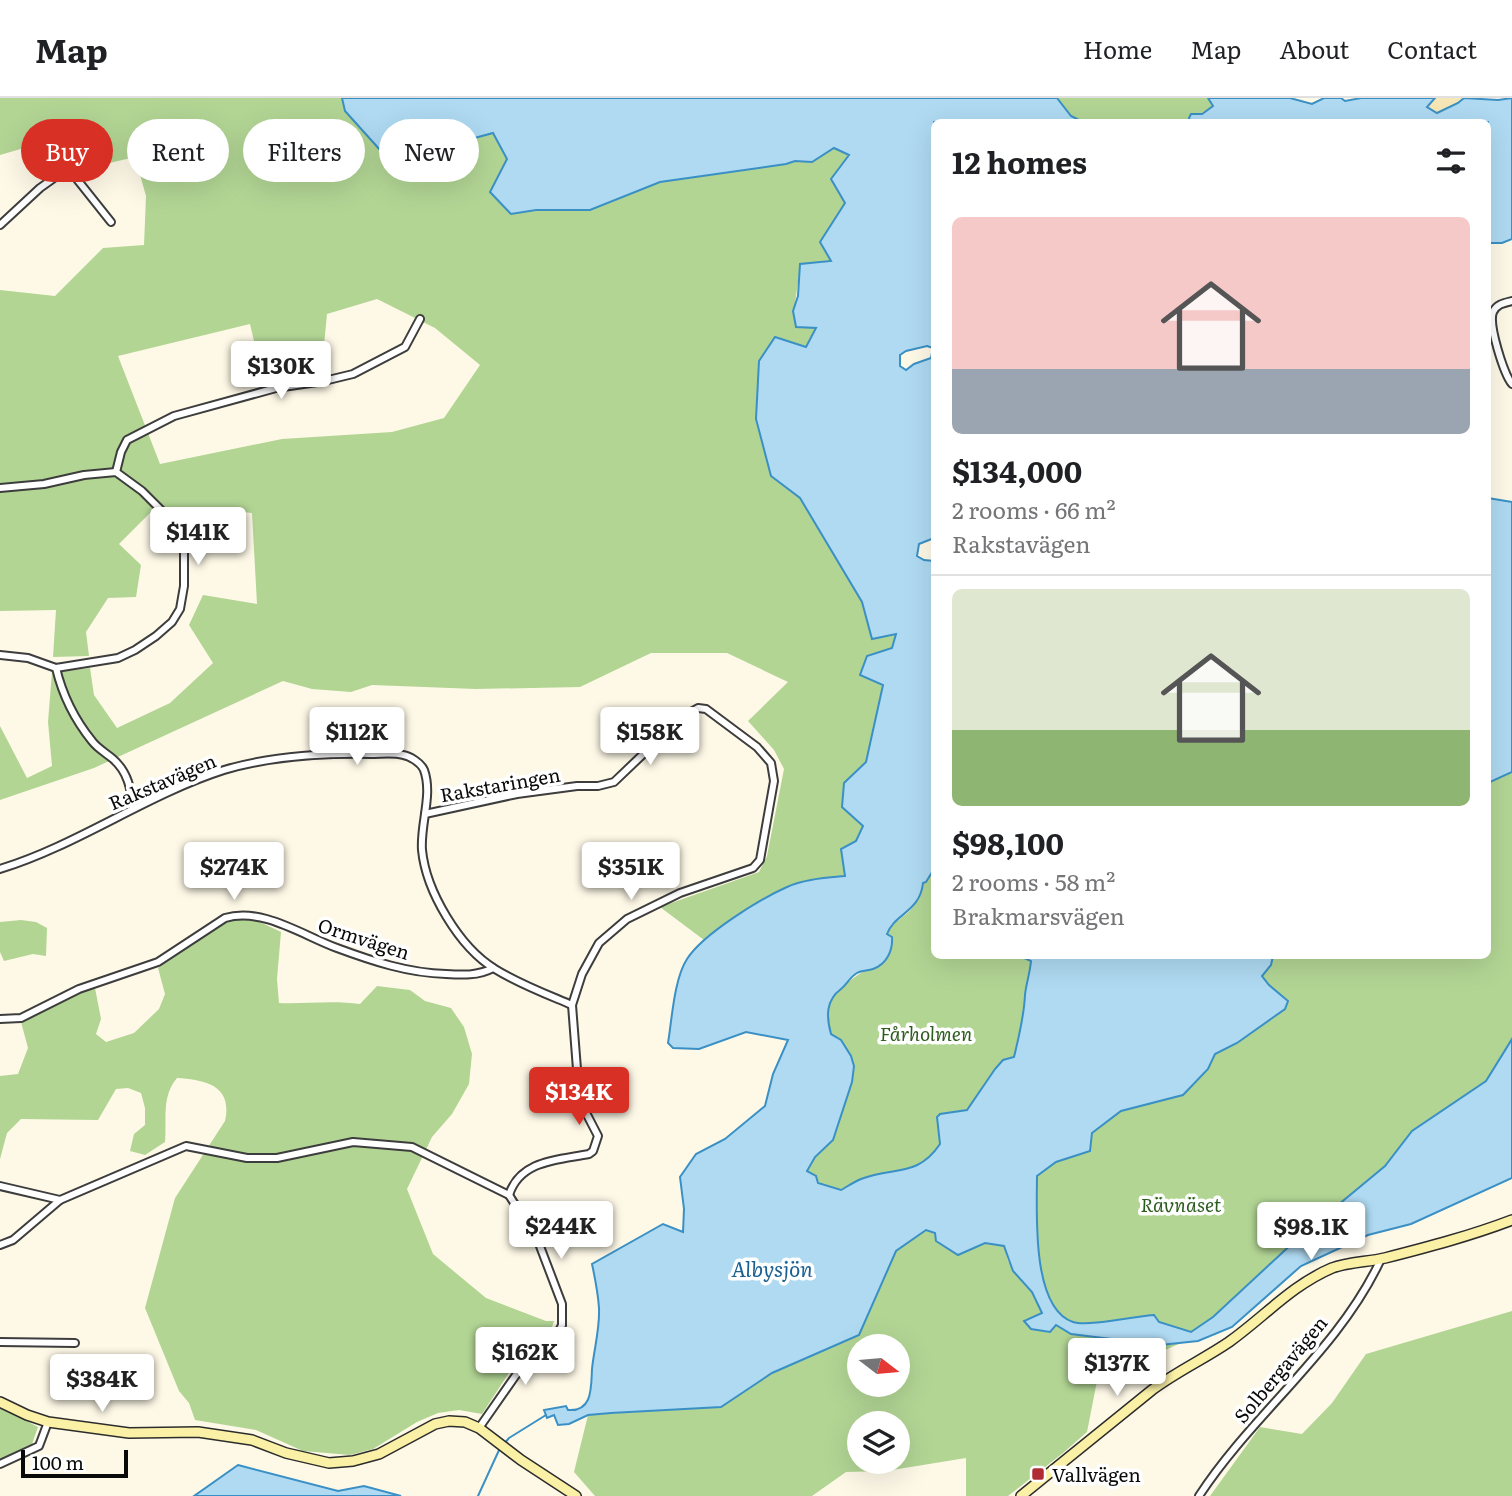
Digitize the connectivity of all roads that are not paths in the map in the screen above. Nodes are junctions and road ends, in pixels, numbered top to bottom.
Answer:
1 (111, 222) dead end
2 (0, 225) edge
3 (1512, 301) edge
4 (420, 319) dead end
5 (1512, 384) edge
6 (116, 472) junction
7 (0, 488) edge
8 (0, 654) edge
9 (56, 668) junction
10 (133, 808) junction
11 (425, 814) junction
12 (0, 869) edge
13 (493, 968) junction
14 (572, 1005) junction
15 (0, 1019) edge
16 (0, 1186) edge
17 (509, 1195) junction
18 (60, 1200) junction
19 (1512, 1220) edge
20 (0, 1245) edge
21 (1381, 1259) junction
22 (0, 1342) edge
23 (75, 1343) dead end
24 (0, 1402) edge
25 (48, 1422) junction
26 (480, 1428) junction
27 (0, 1464) edge
28 (576, 1496) edge
29 (1021, 1496) edge
30 (1199, 1496) edge

1 - 2 street
3 - 5 street
4 - 6 street
6 - 7 street
6 - 9 street
8 - 9 street
9 - 10 street
10 - 11 street, Rakstavägen
10 - 12 street, Rakstavägen
11 - 13 street, Rakstavägen
11 - 14 street, Rakstaringen
13 - 14 street, Rakstavägen
13 - 15 street, Ormvägen
14 - 17 street
16 - 18 street
17 - 18 street
17 - 26 street
18 - 20 street
19 - 21 street
21 - 29 street
21 - 30 street, Solbergavägen
22 - 23 street
24 - 25 street
25 - 26 street
25 - 27 street
26 - 28 street

